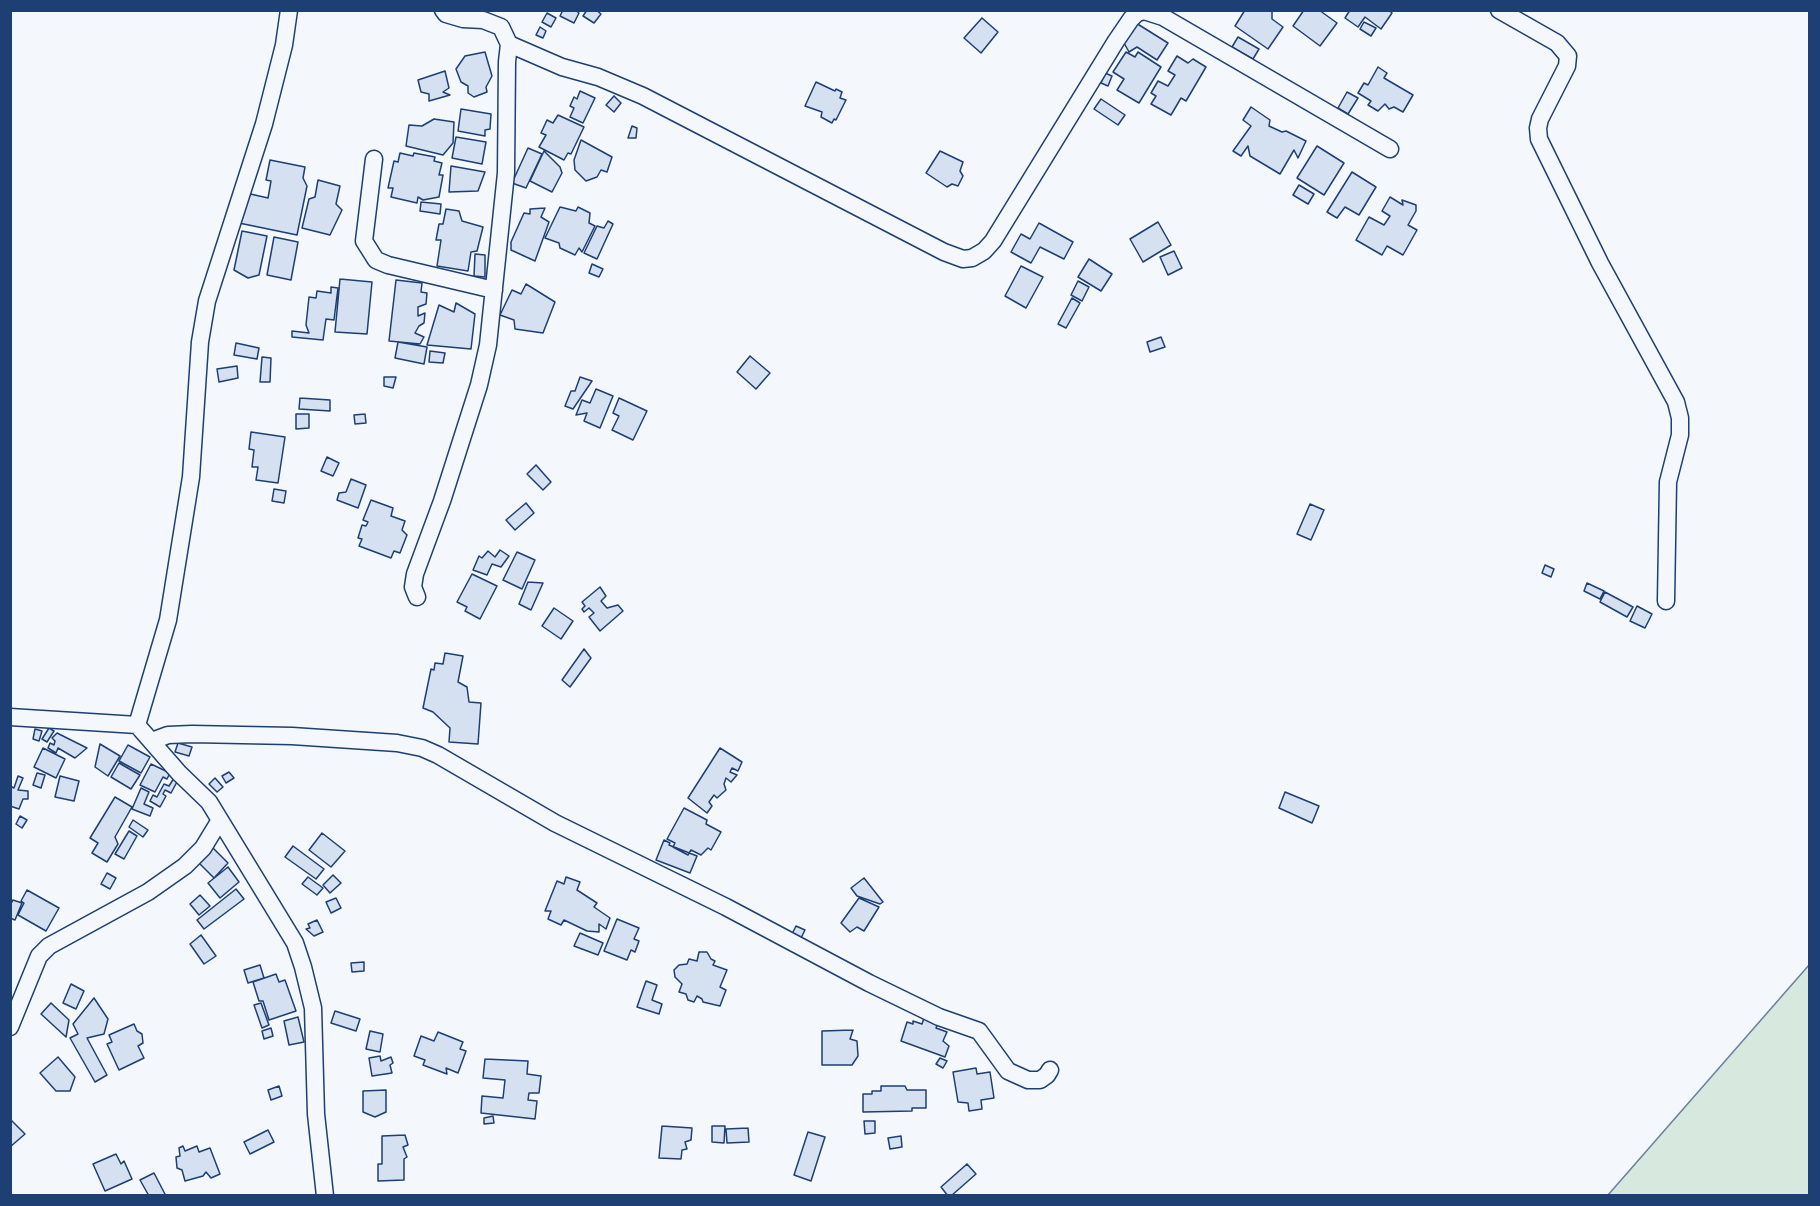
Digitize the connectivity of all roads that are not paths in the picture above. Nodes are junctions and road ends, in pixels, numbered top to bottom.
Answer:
1 (289, 10) edge
2 (443, 10) edge
3 (1498, 10) edge
4 (1138, 12) edge
5 (509, 44) junction
6 (1390, 149) dead end
7 (374, 159) dead end
8 (494, 290) junction
9 (417, 597) dead end
10 (1666, 601) dead end
11 (10, 717) edge
12 (137, 725) junction
13 (152, 741) junction
14 (220, 820) junction
15 (10, 1027) edge
16 (1050, 1070) dead end
17 (325, 1196) edge

1 - 12 street
2 - 5 street
3 - 10 street
4 - 5 street
4 - 6 street
5 - 8 street
7 - 8 street
8 - 9 street
11 - 12 street
12 - 13 street
13 - 14 street
13 - 16 street
14 - 15 street
14 - 17 street

